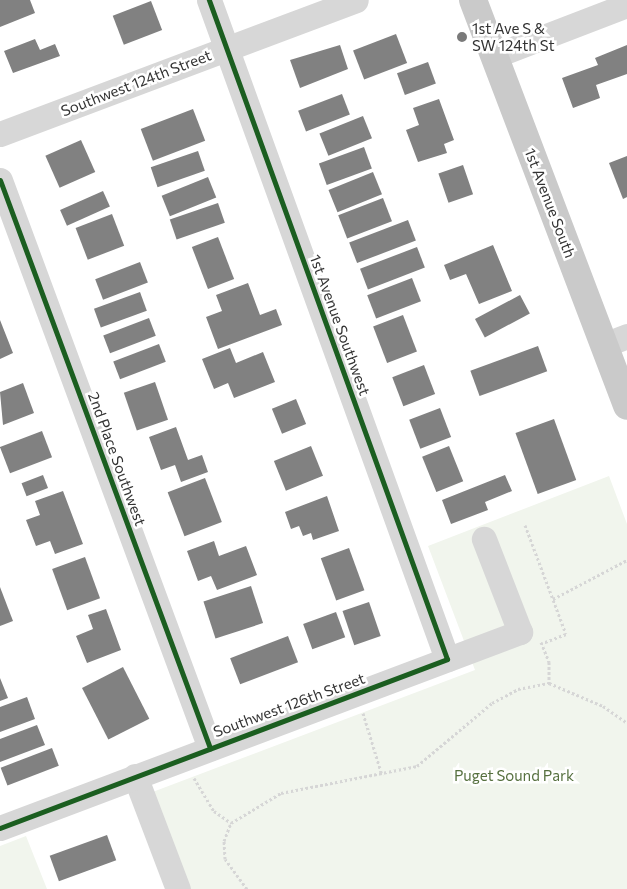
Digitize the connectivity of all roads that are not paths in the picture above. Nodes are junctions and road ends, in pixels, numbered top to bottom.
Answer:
1 (210, 0) edge
2 (356, 0) edge
3 (473, 0) edge
4 (627, 5) edge
5 (228, 48) junction
6 (494, 56) junction
7 (0, 134) edge
8 (0, 180) edge
9 (615, 340) edge
10 (627, 406) edge
11 (484, 539) dead end
12 (447, 659) junction
13 (210, 748) junction
14 (134, 776) junction
15 (0, 828) edge
16 (178, 889) edge

1 - 5 street, 1st Avenue Southwest
2 - 5 street, Southwest 124th Street
3 - 6 main road, 1st Avenue South
4 - 6 street
5 - 7 street, Southwest 124th Street
5 - 12 street, 1st Avenue Southwest
6 - 9 main road, 1st Avenue South
8 - 13 street, 2nd Place Southwest
9 - 10 main road, 1st Avenue South
11 - 12 street, Southwest 126th Street
12 - 13 street, Southwest 126th Street
13 - 14 street, Southwest 126th Street
14 - 15 street, Southwest 126th Street
14 - 16 street

